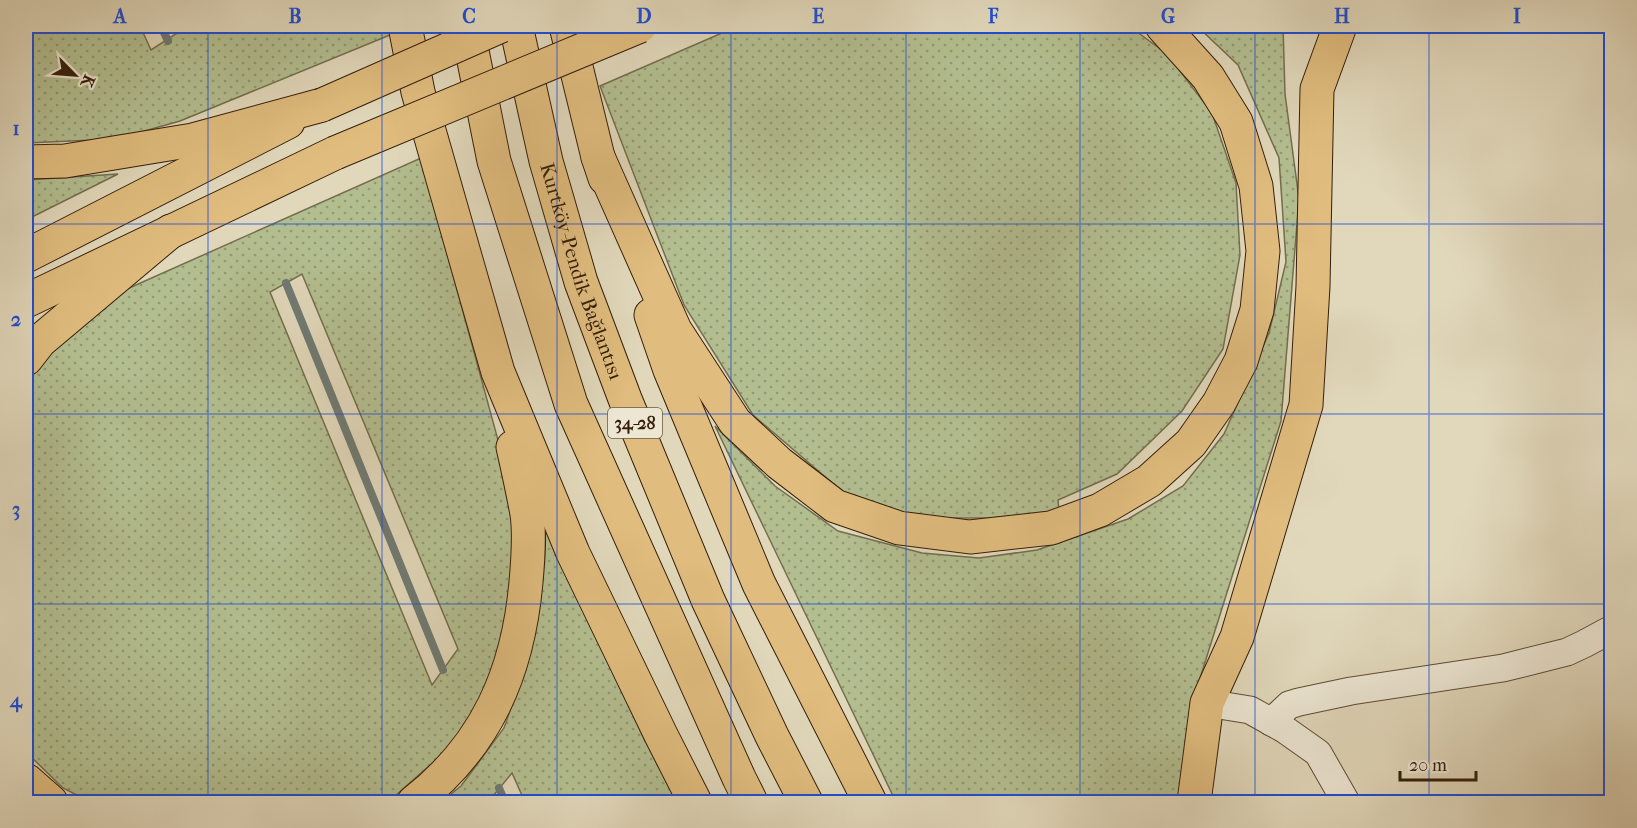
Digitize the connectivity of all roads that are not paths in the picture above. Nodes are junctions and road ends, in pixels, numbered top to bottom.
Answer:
1 (405, 26) edge
2 (467, 26) edge
3 (501, 26) edge
4 (516, 26) edge
5 (566, 26) edge
6 (640, 26) edge
7 (1162, 26) edge
8 (1340, 26) edge
9 (322, 105) junction
10 (598, 157) junction
11 (26, 162) edge
12 (171, 231) junction
13 (26, 256) edge
14 (26, 301) edge
15 (26, 359) edge
16 (498, 372) junction
17 (1611, 629) edge
18 (1207, 703) junction
19 (1271, 722) junction
20 (26, 780) edge
21 (51, 802) edge
22 (414, 802) edge
23 (695, 802) edge
24 (752, 802) edge
25 (806, 802) edge
26 (870, 802) edge
27 (1194, 802) edge
28 (1346, 802) edge

1 - 16 main road
2 - 24 main road, 34-28
3 - 9 main road, bridge
4 - 25 main road, Kurtköy-Pendik Bağlantısı / 34-28
5 - 10 main road
6 - 12 main road, bridge
7 - 10 main road
8 - 18 main road
9 - 11 main road
9 - 13 main road
10 - 26 main road
12 - 14 main road
12 - 15 main road
16 - 22 main road
16 - 23 main road
17 - 19 lane
18 - 19 lane
18 - 27 main road
19 - 28 lane
20 - 21 main road

